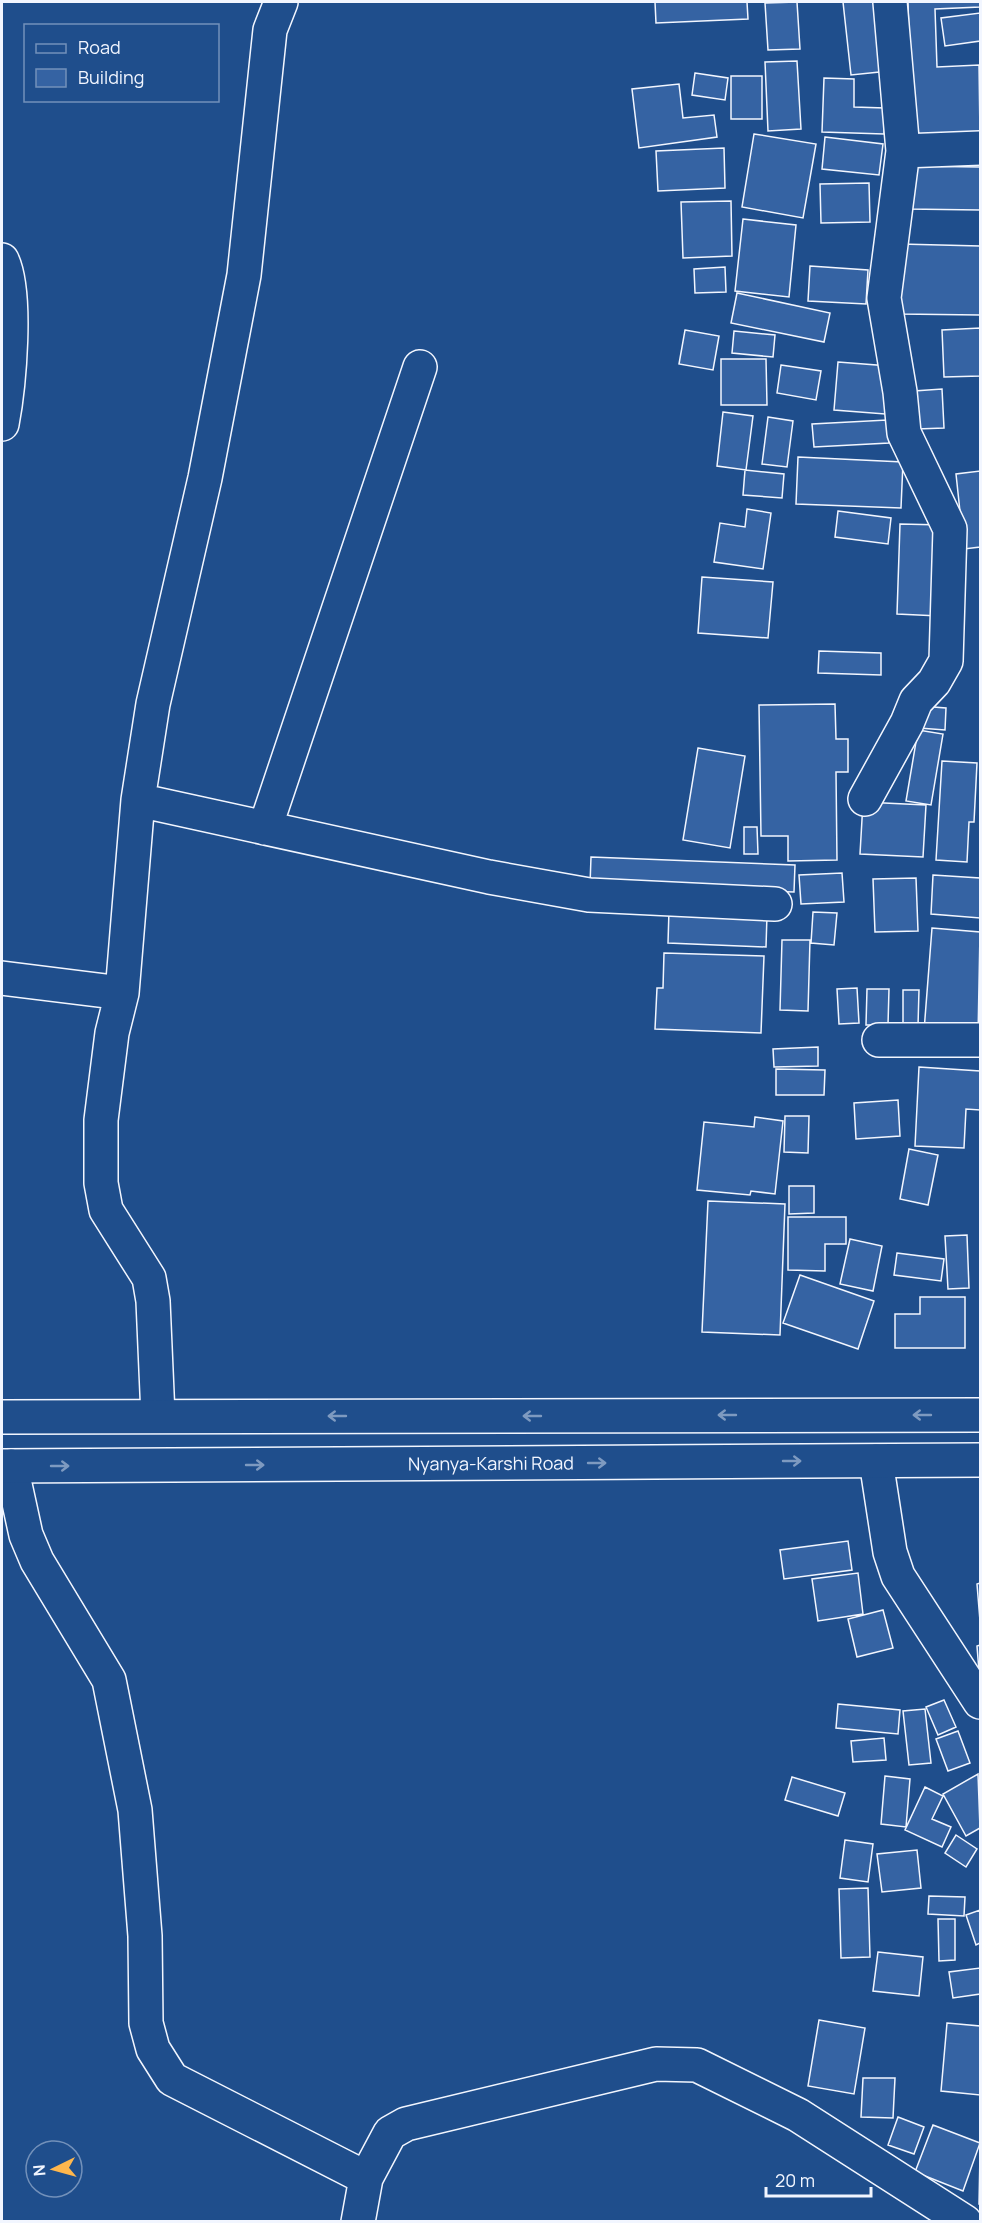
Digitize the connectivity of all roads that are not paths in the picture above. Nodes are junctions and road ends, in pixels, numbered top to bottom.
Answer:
1 (281, 2) edge
2 (890, 2) edge
3 (981, 148) edge
4 (903, 151) junction
5 (2, 260) edge
6 (5, 350) edge
7 (420, 367) dead end
8 (2, 424) edge
9 (138, 800) junction
10 (865, 800) dead end
11 (265, 828) junction
12 (775, 904) dead end
13 (2, 978) edge
14 (122, 993) junction
15 (879, 1040) dead end
16 (981, 1040) edge
17 (981, 1415) edge
18 (158, 1416) junction
19 (2, 1417) edge
20 (981, 1460) edge
21 (876, 1461) junction
22 (6, 1466) edge
23 (981, 1702) edge
24 (366, 2178) junction
25 (358, 2222) edge
26 (965, 2222) edge

1 - 9 street
2 - 4 street
3 - 4 street
4 - 10 street
5 - 6 street
6 - 8 street
7 - 11 street
9 - 11 street
9 - 14 street
11 - 12 street
13 - 14 street
14 - 18 street
15 - 16 street
17 -> 18 street
18 - 19 street
20 - 21 street, Nyanya-Karshi Road
22 -> 21 street, Nyanya-Karshi Road
21 - 23 street
22 - 24 street
24 - 25 street
24 - 26 street

